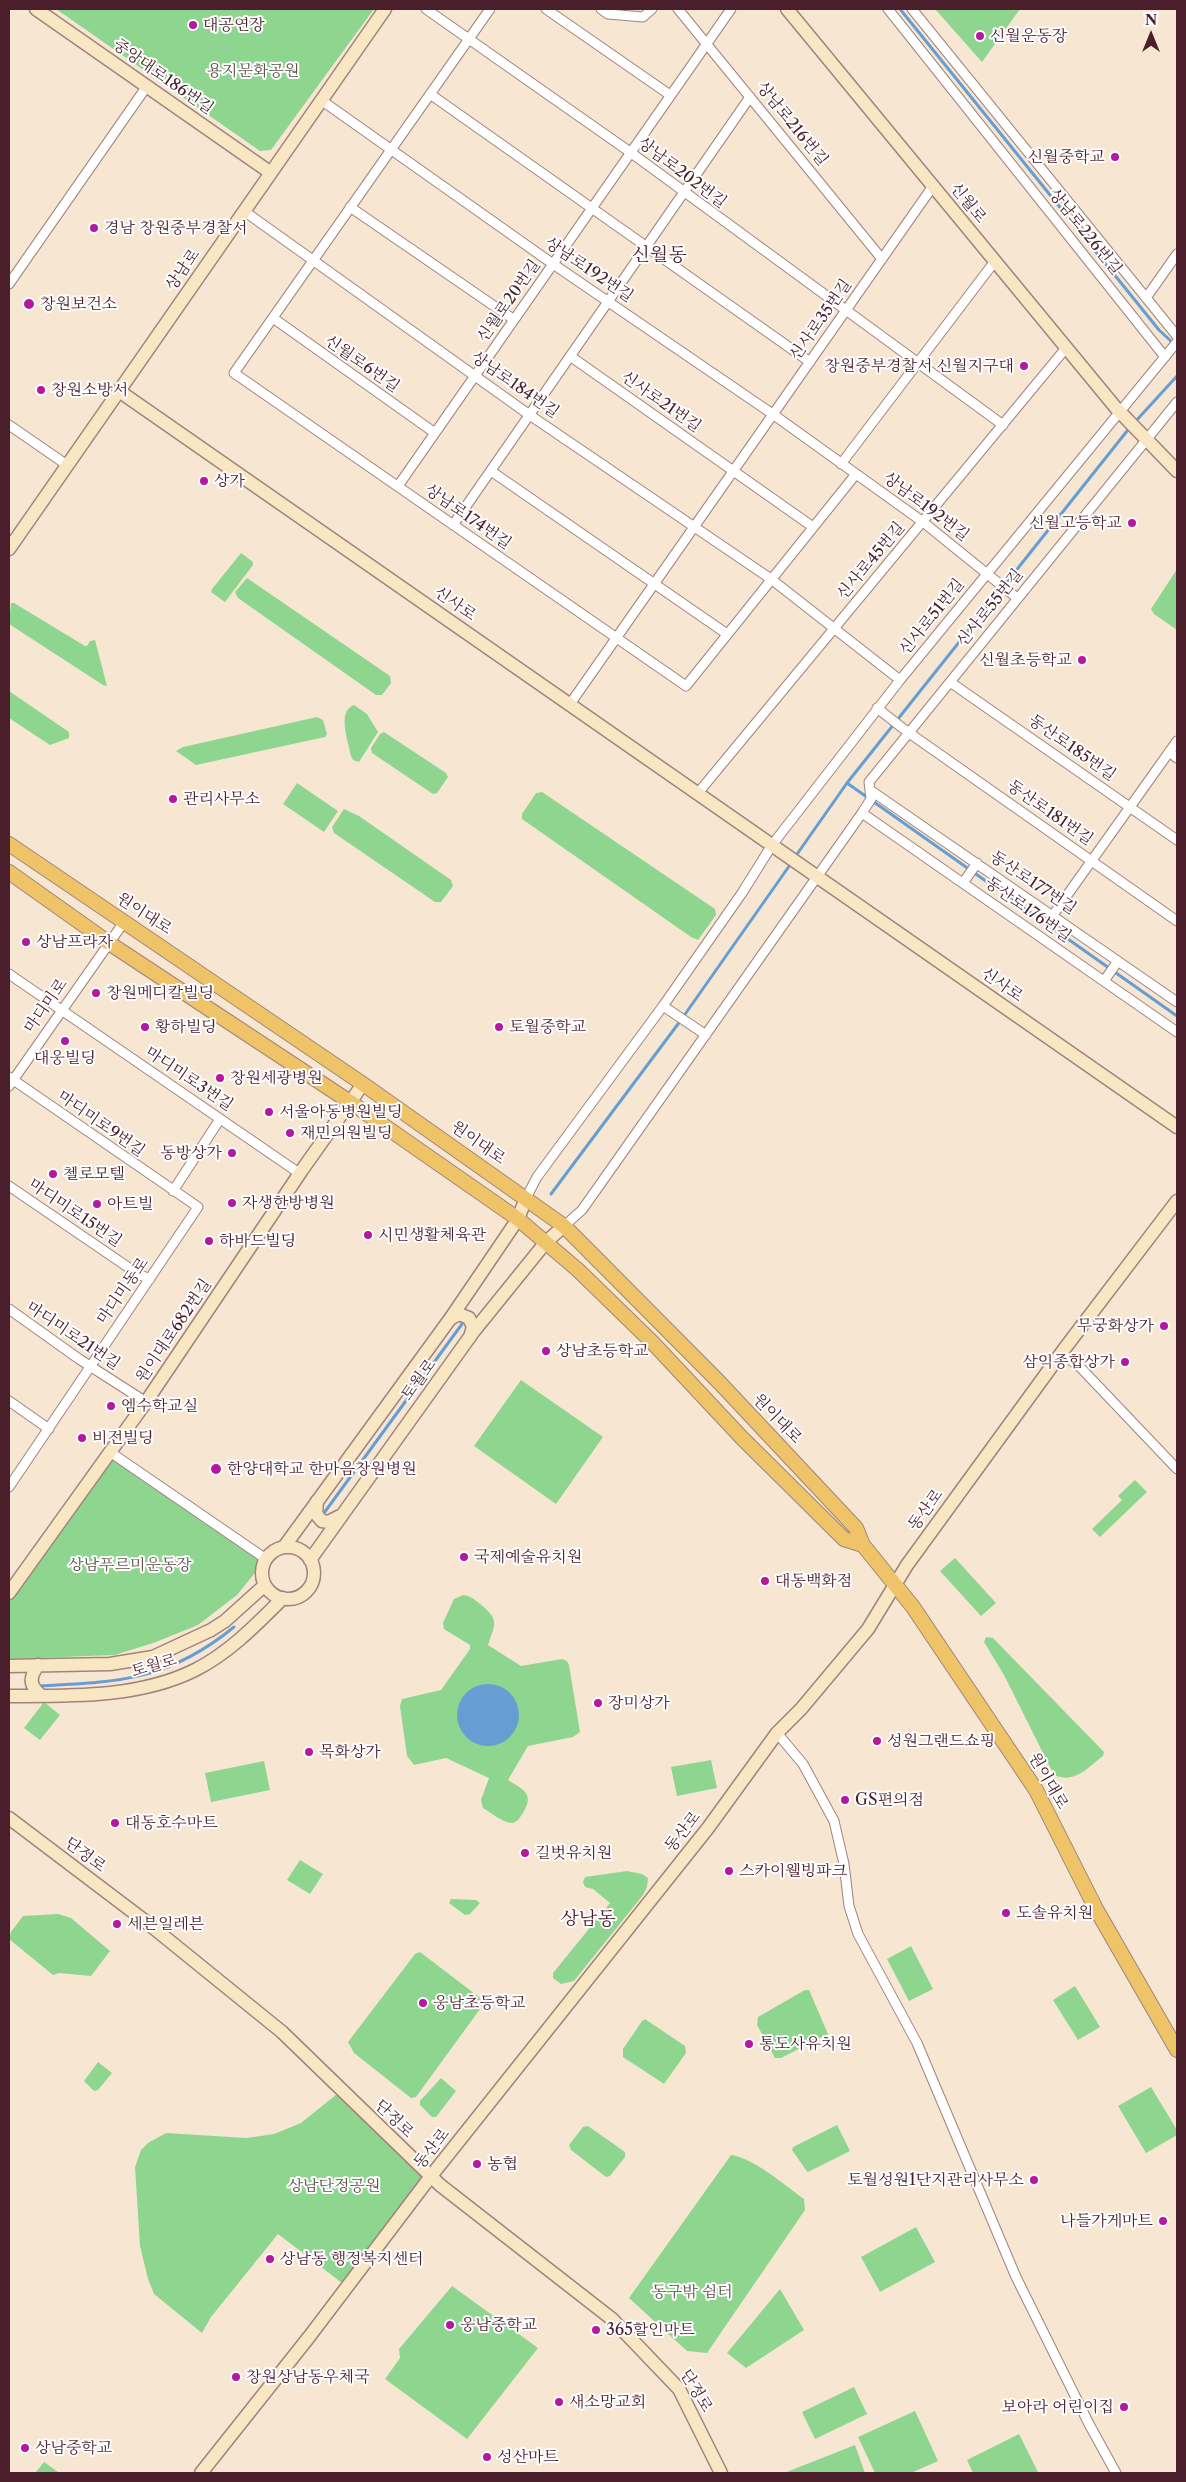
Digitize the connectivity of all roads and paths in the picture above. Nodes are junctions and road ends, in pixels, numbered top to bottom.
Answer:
1 (36, 9) edge
2 (385, 9) edge
3 (426, 9) edge
4 (490, 9) edge
5 (546, 9) edge
6 (601, 9) edge
7 (652, 9) edge
8 (678, 9) edge
9 (731, 9) edge
10 (787, 9) edge
11 (888, 9) edge
12 (912, 9) edge
13 (468, 39) junction
14 (707, 43) junction
15 (147, 86) junction
16 (430, 94) junction
17 (670, 95) junction
18 (750, 97) junction
19 (321, 100) junction
20 (391, 148) junction
21 (630, 152) junction
22 (270, 173) junction
23 (933, 186) junction
24 (684, 193) junction
25 (350, 207) junction
26 (591, 210) junction
27 (244, 211) junction
28 (647, 246) junction
29 (1177, 254) edge
30 (882, 259) junction
31 (313, 260) junction
32 (995, 261) junction
33 (553, 264) junction
34 (9, 284) edge
35 (1146, 298) junction
36 (609, 301) junction
37 (846, 311) junction
38 (273, 318) junction
39 (513, 319) junction
40 (1177, 336) edge
41 (1177, 342) edge
42 (1066, 348) junction
43 (1168, 353) junction
44 (570, 356) junction
45 (810, 362) junction
46 (918, 363) junction
47 (475, 376) junction
48 (119, 390) junction
49 (1177, 402) edge
50 (774, 415) junction
51 (1122, 415) junction
52 (531, 416) junction
53 (9, 425) edge
54 (1003, 425) junction
55 (435, 434) junction
56 (1145, 438) junction
57 (841, 464) junction
58 (67, 465) junction
59 (491, 471) junction
60 (1177, 471) edge
61 (734, 473) junction
62 (856, 474) junction
63 (398, 486) junction
64 (923, 522) junction
65 (453, 525) junction
66 (695, 527) junction
67 (813, 527) junction
68 (9, 549) edge
69 (989, 575) junction
70 (771, 579) junction
71 (654, 584) junction
72 (1016, 597) junction
73 (835, 628) junction
74 (727, 634) junction
75 (617, 638) junction
76 (900, 680) junction
77 (950, 682) junction
78 (570, 704) junction
79 (880, 710) junction
80 (907, 731) junction
81 (1177, 741) edge
82 (1169, 752) junction
83 (1177, 758) edge
84 (698, 794) junction
85 (871, 795) junction
86 (1130, 807) junction
87 (863, 811) junction
88 (1177, 840) edge
89 (9, 844) edge
90 (772, 844) junction
91 (1092, 860) junction
92 (976, 864) junction
93 (9, 872) edge
94 (812, 873) junction
95 (964, 881) junction
96 (1053, 915) junction
97 (1177, 921) edge
98 (124, 922) junction
99 (109, 943) junction
100 (1117, 963) junction
101 (9, 974) edge
102 (1105, 980) junction
103 (1177, 1002) edge
104 (663, 1006) junction
105 (61, 1010) junction
106 (1177, 1032) edge
107 (706, 1035) junction
108 (10, 1081) edge
109 (363, 1084) junction
110 (350, 1102) junction
111 (220, 1119) junction
112 (1177, 1127) edge
113 (299, 1173) junction
114 (9, 1186) edge
115 (173, 1191) junction
116 (526, 1198) junction
117 (1177, 1201) edge
118 (518, 1220) junction
119 (564, 1226) junction
120 (546, 1242) junction
121 (150, 1279) junction
122 (9, 1309) edge
123 (450, 1319) junction
124 (470, 1337) junction
125 (1061, 1353) junction
126 (89, 1366) junction
127 (9, 1401) edge
128 (146, 1402) junction
129 (49, 1429) junction
130 (110, 1452) junction
131 (1177, 1469) edge
132 (9, 1487) edge
133 (317, 1501) junction
134 (342, 1515) junction
135 (863, 1545) junction
136 (284, 1547) junction
137 (266, 1560) junction
138 (310, 1560) junction
139 (895, 1584) junction
140 (265, 1585) junction
141 (9, 1593) edge
142 (283, 1598) junction
143 (228, 1618) junction
144 (243, 1637) junction
145 (10, 1665) edge
146 (38, 1665) junction
147 (9, 1696) edge
148 (42, 1696) junction
149 (777, 1733) junction
150 (9, 1818) edge
151 (1177, 2050) edge
152 (431, 2176) junction
153 (200, 2473) edge
154 (721, 2473) edge
155 (1116, 2473) edge

1 - 15 street, 중앙대로186번길
2 - 19 street, 상남로
3 - 13 street, 상남로202번길
4 - 13 street
5 - 17 street
6 - 7 street
8 - 14 street, 상남로216번길
9 - 14 street, 신월로20번길
10 - 23 street, 신월로
11 - 43 street, 상남로226번길
12 - 35 street
13 - 16 street
13 - 21 street, 상남로202번길
14 - 17 street, 신월로20번길
14 - 18 street, 상남로216번길
15 - 22 street, 중앙대로186번길
15 - 34 street
16 - 20 street
16 - 26 street
17 - 21 street, 신월로20번길
18 - 24 street
18 - 30 street, 상남로216번길
19 - 20 street, 상남로192번길
19 - 22 street, 상남로
20 - 25 street
20 - 33 street, 상남로192번길
21 - 24 street, 상남로202번길
21 - 26 street, 신월로20번길
22 - 27 street, 상남로
23 - 30 street, 신사로35번길
23 - 32 street, 신월로
24 - 28 street
24 - 37 street, 상남로202번길
25 - 31 street
25 - 39 street
26 - 28 street
26 - 33 street, 신월로20번길
27 - 31 street, 상남로184번길
27 - 48 street, 상남로
28 - 36 street
28 - 45 street
29 - 35 street
30 - 37 street, 신사로35번길
31 - 38 street
31 - 47 street, 상남로184번길
32 - 42 street, 신월로
32 - 46 street
33 - 36 street, 상남로192번길
33 - 39 street, 신월로20번길
35 - 40 street
36 - 44 street
36 - 50 street, 상남로192번길
37 - 45 street, 신사로35번길
37 - 46 street, 상남로202번길
38 - 55 street, 신월로6번길
38 - 63 street, 상남로174번길
39 - 47 street, 신월로20번길
41 - 43 street, 신사로51번길
42 - 51 street, 신월로
42 - 54 street, 신사로45번길
43 - 51 street, 신사로51번길
44 - 52 street
44 - 61 street, 신사로21번길
45 - 50 street, 신사로35번길
46 - 54 street, 상남로202번길
46 - 57 street
47 - 52 street, 상남로184번길
47 - 55 street, 신월로20번길
48 - 58 street, 상남로
48 - 78 street, 신사로
49 - 56 street, 신사로55번길
50 - 57 street, 상남로192번길
50 - 61 street, 신사로35번길
51 - 56 street, 신월로
51 - 69 street, 신사로51번길
52 - 59 street
52 - 66 street, 상남로184번길
53 - 58 street
54 - 64 street, 신사로45번길
55 - 63 street, 신월로20번길
56 - 60 street
56 - 72 street, 신사로55번길
57 - 62 street, 상남로192번길
58 - 68 street, 상남로
59 - 65 street
59 - 71 street
61 - 66 street, 신사로35번길
61 - 67 street
62 - 64 street, 상남로192번길
62 - 67 street
63 - 65 street, 상남로174번길
64 - 69 street, 상남로192번길
64 - 73 street, 신사로45번길
65 - 75 street, 상남로174번길
66 - 70 street, 상남로184번길
66 - 71 street, 신사로35번길
67 - 70 street
69 - 72 street, 상남로192번길
69 - 76 street, 신사로51번길
70 - 73 street, 상남로184번길
70 - 74 street
71 - 74 street
71 - 75 street, 신사로35번길
72 - 77 street, 신사로55번길
73 - 76 street, 상남로184번길
73 - 84 street, 신사로45번길
74 - 75 street, 상남로174번길
75 - 78 street, 신사로35번길
76 - 79 street, 신사로51번길
77 - 80 street, 신사로55번길
77 - 86 street, 동산로185번길
78 - 84 street, 신사로
79 - 80 street, 동산로181번길
79 - 90 street, 신사로51번길
80 - 85 street, 신사로55번길
80 - 91 street, 동산로181번길
81 - 82 street
82 - 83 street
82 - 86 street
84 - 90 street, 신사로
85 - 87 street, 신사로55번길
85 - 92 street, 동산로177번길
86 - 88 street, 동산로185번길
86 - 91 street
87 - 94 street
87 - 95 street, 동산로176번길
89 - 98 main road, 원이대로
90 - 94 street, 신사로
90 - 104 street, 신사로51번길
91 - 96 street
91 - 97 street, 동산로181번길
92 - 95 street
92 - 96 street, 동산로177번길
93 - 99 main road, 원이대로
94 - 107 street
94 - 112 street, 신사로
95 - 102 street, 동산로176번길
96 - 100 street, 동산로177번길
98 - 99 street, 마디미로
98 - 109 main road, 원이대로
99 - 105 street, 마디미로
99 - 110 main road, 원이대로
100 - 102 street
100 - 103 street, 동산로177번길
101 - 105 street, 마디미로3번길
102 - 106 street, 동산로176번길
104 - 107 street
104 - 116 street, 신사로51번길
105 - 108 street, 마디미로
105 - 111 street, 마디미로3번길
107 - 119 street
108 - 115 street, 마디미로9번길
109 - 110 street, 원이대로682번길
109 - 116 main road, 원이대로
110 - 113 street, 원이대로682번길
110 - 118 main road, 원이대로
111 - 113 street, 마디미로3번길
111 - 115 street
113 - 128 street, 원이대로682번길
114 - 121 street, 마디미로15번길
115 - 121 street, 마디미동로
116 - 118 street, 토월로
116 - 119 main road, 원이대로
117 - 125 street, 동산로
118 - 120 main road, 원이대로
118 - 123 street, 토월로
119 - 120 street, 토월로
119 - 135 main road, 원이대로
120 - 124 street, 토월로
120 - 135 main road, 원이대로
121 - 126 street, 마디미동로
122 - 126 street, 마디미로21번길
123 - 124 street
123 - 133 street, 토월로
124 - 134 street, 토월로
125 - 131 street
125 - 139 street, 동산로
126 - 128 street, 마디미로21번길
126 - 129 street, 마디미동로
127 - 129 street
128 - 130 street, 원이대로682번길
129 - 132 street, 마디미동로
130 - 137 street
130 - 141 street, 원이대로682번길
133 - 134 street
133 - 136 street, 토월로
134 - 138 street, 토월로
135 - 139 main road, 원이대로
136 - 137 street
136 - 138 street
137 - 140 street
138 - 142 street
139 - 149 street, 동산로
139 - 151 main road, 원이대로
140 - 142 street
140 - 143 street, 토월로
142 - 144 street, 토월로
143 - 144 street
143 - 146 street, 토월로
144 - 148 street, 토월로
145 - 146 street, 토월로
146 - 148 street
147 - 148 street, 토월로
149 - 152 street, 동산로
149 - 155 street
150 - 152 street, 단정로
152 - 153 street, 동산로
152 - 154 street, 단정로

